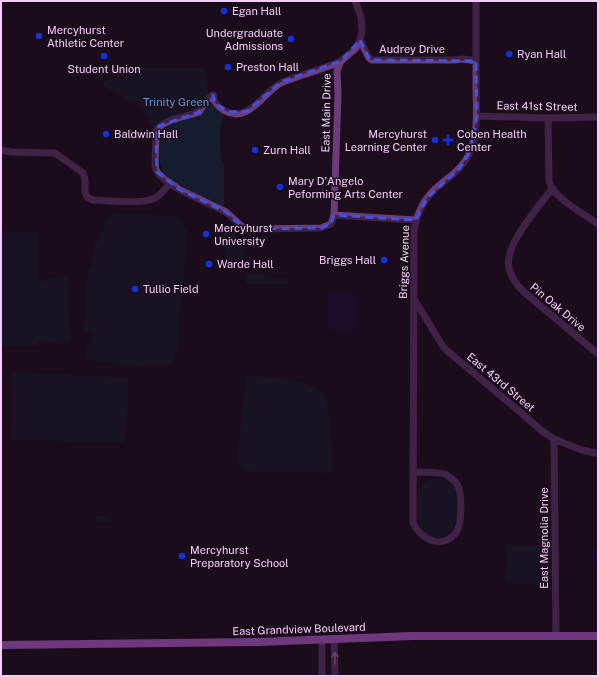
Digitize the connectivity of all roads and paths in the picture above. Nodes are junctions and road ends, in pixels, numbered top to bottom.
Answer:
1 (355, 1) edge
2 (476, 1) edge
3 (360, 40) junction
4 (341, 61) junction
5 (476, 61) junction
6 (477, 116) junction
7 (548, 118) junction
8 (598, 118) edge
9 (1, 150) edge
10 (170, 183) junction
11 (552, 189) junction
12 (334, 215) junction
13 (416, 220) junction
14 (598, 224) edge
15 (414, 299) junction
16 (598, 354) edge
17 (554, 439) junction
18 (598, 454) edge
19 (413, 472) junction
20 (556, 636) junction
21 (598, 636) edge
22 (322, 640) junction
23 (334, 640) junction
24 (1, 645) edge
25 (322, 676) edge
26 (335, 676) edge

1 - 3 street
2 - 5 street, Briggs Avenue
3 - 4 street, East Main Drive
3 - 5 street, Audrey Drive
4 - 10 street
4 - 12 street, East Main Drive
5 - 6 street, Briggs Avenue
6 - 7 street, East 41st Street
6 - 13 street, Briggs Avenue
7 - 8 street, East 41st Street
7 - 11 street
9 - 10 street
10 - 12 street
11 - 14 street
11 - 16 street, Pin Oak Drive
12 - 13 street
13 - 15 street, Briggs Avenue
15 - 17 street, East 43rd Street
15 - 19 street, Briggs Avenue
17 - 18 street, East 43rd Street
17 - 20 street, East Magnolia Drive
19 - 19 street, Briggs Avenue
20 - 21 street, East Grandview Boulevard
20 - 23 street, East Grandview Boulevard
22 - 23 street, East Grandview Boulevard
22 - 24 street, East Grandview Boulevard
22 - 25 street
26 -> 23 street

